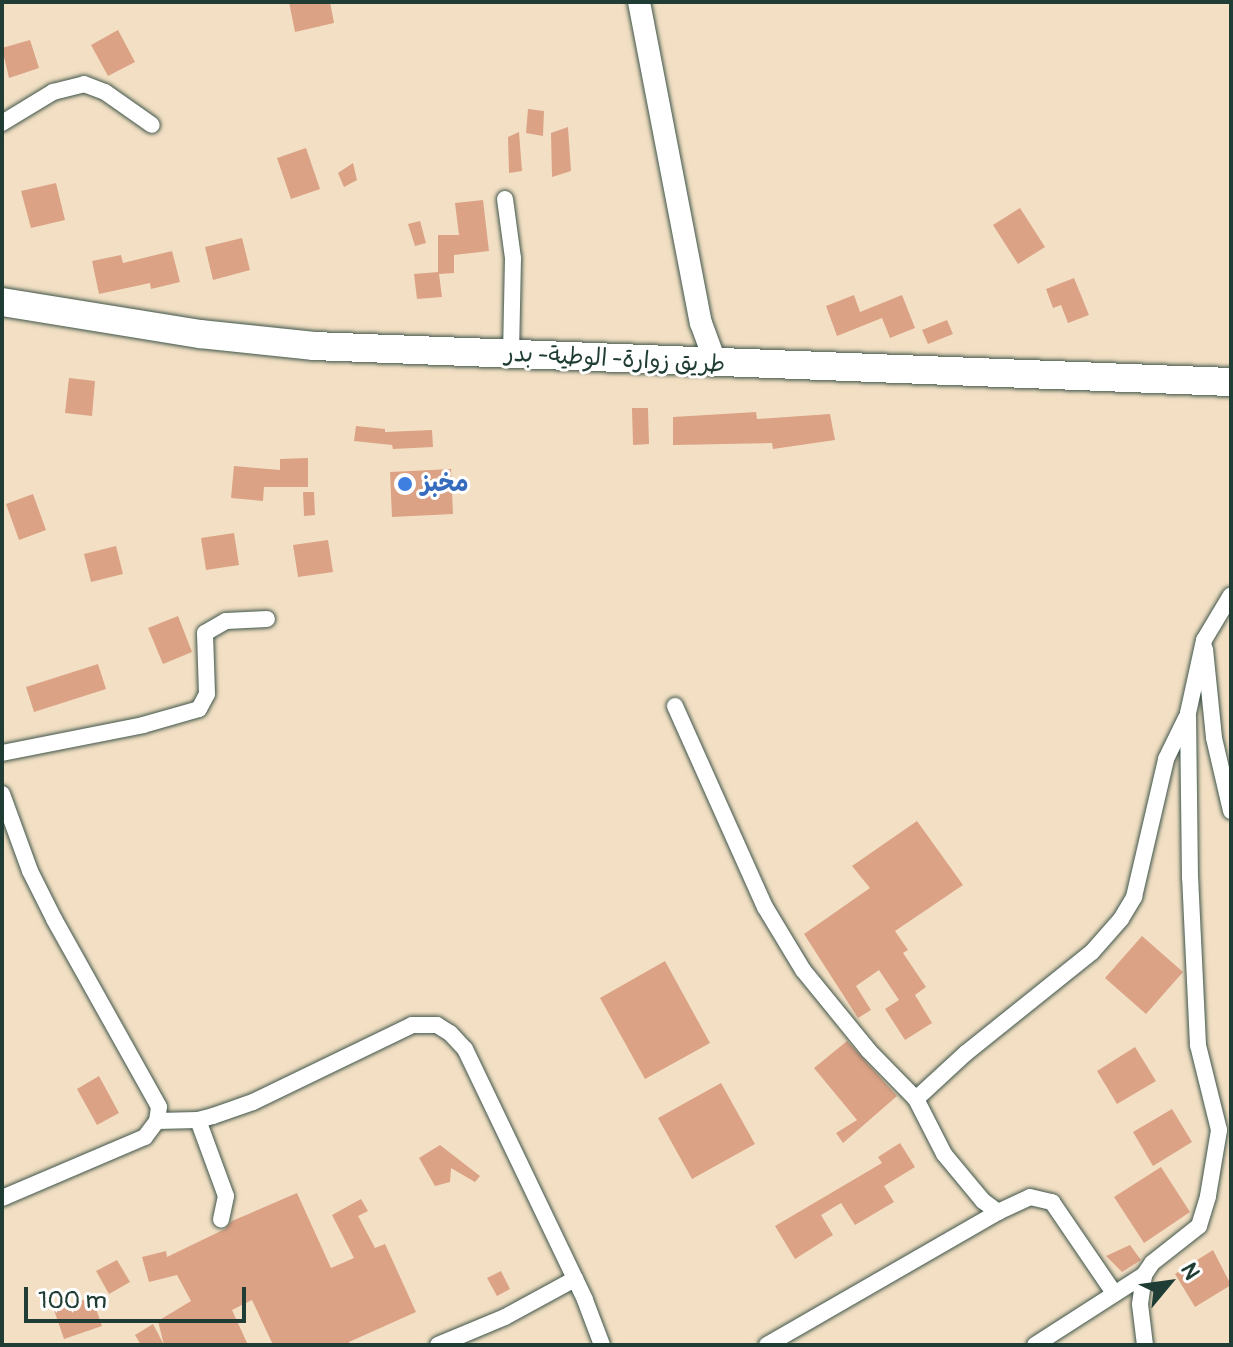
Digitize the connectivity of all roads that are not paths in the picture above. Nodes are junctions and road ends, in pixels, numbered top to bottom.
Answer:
1 (639, 2) edge
2 (2, 123) edge
3 (152, 125) dead end
4 (505, 199) dead end
5 (2, 302) edge
6 (511, 352) junction
7 (716, 364) junction
8 (1231, 382) edge
9 (1231, 595) edge
10 (267, 619) dead end
11 (1204, 640) junction
12 (675, 706) dead end
13 (1188, 713) junction
14 (2, 753) edge
15 (2, 794) edge
16 (1231, 811) edge
17 (916, 1099) junction
18 (198, 1120) junction
19 (157, 1121) junction
20 (2, 1198) edge
21 (998, 1212) junction
22 (221, 1219) dead end
23 (1144, 1275) junction
24 (575, 1279) junction
25 (1114, 1293) junction
26 (438, 1345) edge
27 (602, 1345) edge
28 (767, 1345) edge
29 (1035, 1345) edge
30 (1145, 1345) edge

1 - 7 street
2 - 3 street
4 - 6 street
5 - 6 highway, طريق زوارة- الوطية- بدر
6 - 7 highway, طريق زوارة- الوطية- بدر
7 - 8 highway, طريق زوارة- الوطية- بدر
9 - 11 street
10 - 14 street
11 - 13 street
11 - 16 street
12 - 17 street
13 - 17 street
13 - 23 street
15 - 19 street
17 - 21 street
18 - 19 street
18 - 22 street
18 - 24 street
19 - 20 street
21 - 25 street
21 - 28 street
23 - 25 street
23 - 30 street
24 - 26 street
24 - 27 street
25 - 29 street

